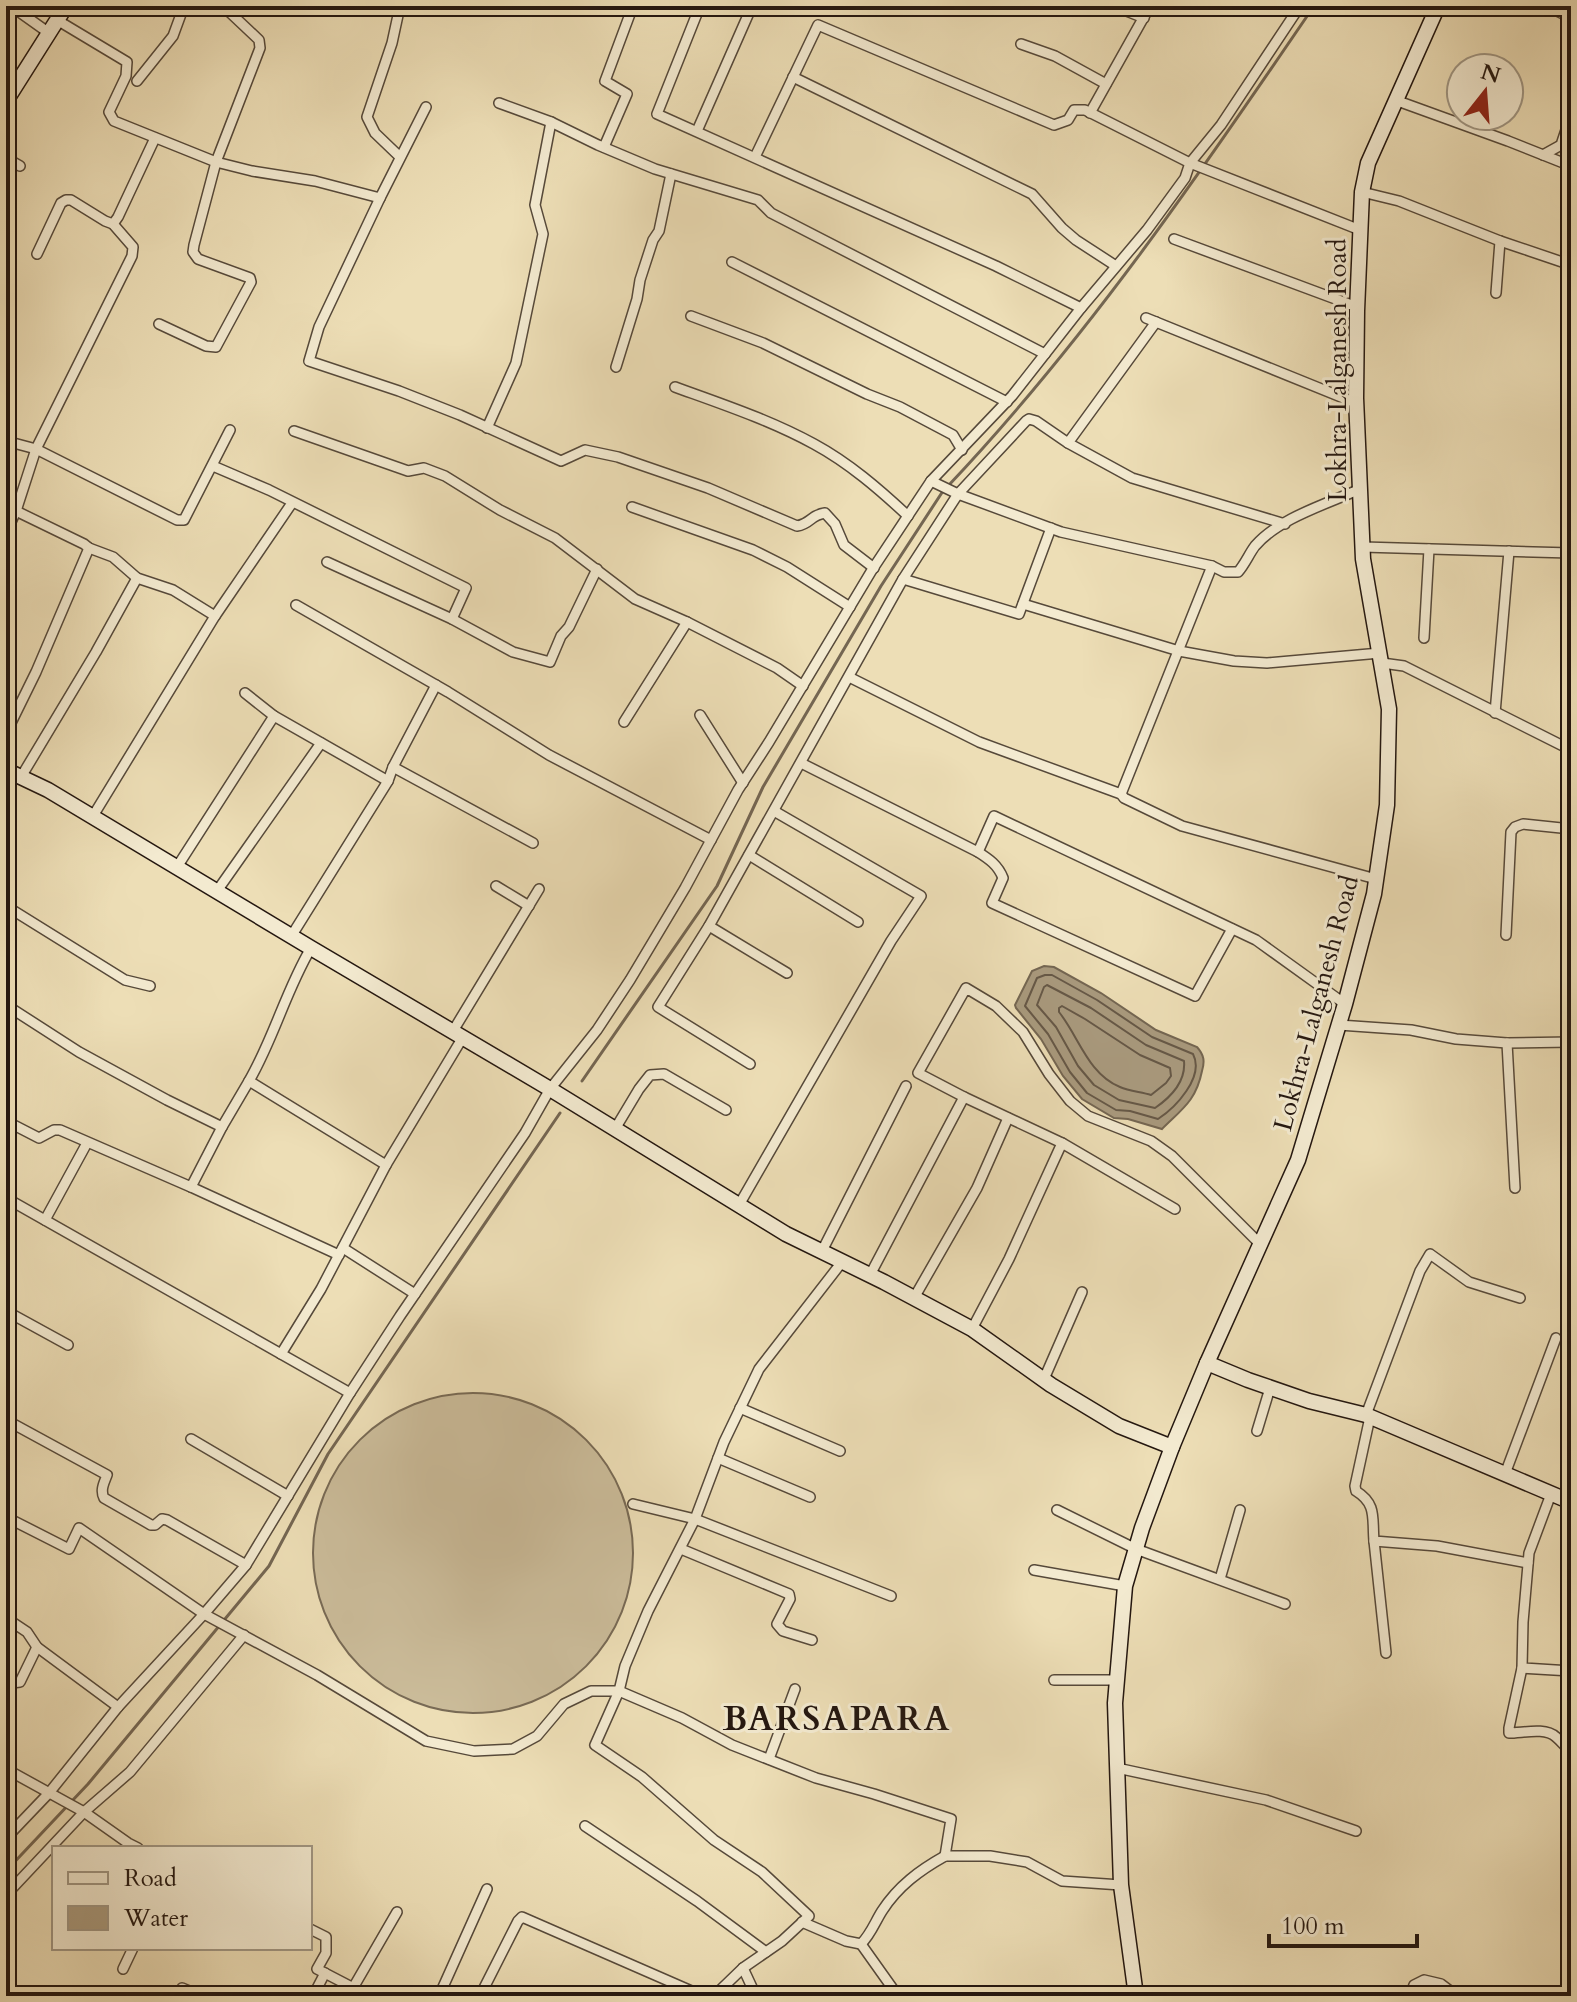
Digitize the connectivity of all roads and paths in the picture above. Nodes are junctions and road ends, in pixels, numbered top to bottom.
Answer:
1 (11, 6) edge
2 (66, 6) edge
3 (184, 6) edge
4 (223, 6) edge
5 (400, 6) edge
6 (633, 6) edge
7 (700, 6) edge
8 (752, 6) edge
9 (1114, 6) edge
10 (1150, 6) edge
11 (1300, 6) edge
12 (1438, 6) edge
13 (1547, 6) edge
14 (1144, 18) junction
15 (1571, 18) edge
16 (57, 20) junction
17 (49, 33) junction
18 (1021, 44) dead end
19 (793, 77) junction
20 (137, 81) dead end
21 (1106, 84) junction
22 (1395, 100) junction
23 (6, 101) edge
24 (499, 103) dead end
25 (426, 107) dead end
26 (1090, 113) junction
27 (1571, 115) edge
28 (551, 122) junction
29 (697, 131) junction
30 (155, 138) junction
31 (604, 147) junction
32 (1543, 155) junction
33 (400, 157) junction
34 (755, 157) junction
35 (6, 158) edge
36 (216, 162) junction
37 (1193, 164) junction
38 (20, 166) dead end
39 (1571, 166) edge
40 (671, 174) junction
41 (1362, 192) junction
42 (380, 198) junction
43 (113, 224) junction
44 (1360, 230) junction
45 (1174, 239) dead end
46 (1500, 241) junction
47 (37, 254) dead end
48 (732, 262) dead end
49 (1571, 265) edge
50 (1116, 266) junction
51 (1496, 293) dead end
52 (1357, 307) junction
53 (1081, 308) junction
54 (691, 316) dead end
55 (159, 324) dead end
56 (1045, 354) junction
57 (616, 367) dead end
58 (675, 387) dead end
59 (1007, 402) junction
60 (1356, 403) junction
61 (487, 428) junction
62 (230, 430) dead end
63 (294, 431) dead end
64 (6, 441) edge
65 (1068, 443) junction
66 (36, 449) junction
67 (962, 450) junction
68 (213, 466) junction
69 (935, 483) junction
70 (1360, 489) junction
71 (957, 494) junction
72 (292, 503) junction
73 (632, 507) dead end
74 (16, 511) junction
75 (908, 516) junction
76 (1285, 524) junction
77 (1051, 528) junction
78 (6, 533) edge
79 (1363, 547) junction
80 (89, 548) junction
81 (1429, 549) junction
82 (1509, 551) junction
83 (1571, 553) edge
84 (327, 562) dead end
85 (1212, 566) junction
86 (874, 568) junction
87 (597, 569) junction
88 (137, 578) junction
89 (903, 579) junction
90 (1023, 604) junction
91 (296, 605) dead end
92 (850, 607) junction
93 (215, 616) junction
94 (452, 619) junction
95 (687, 622) junction
96 (1424, 638) dead end
97 (1179, 651) junction
98 (1381, 658) junction
99 (849, 677) junction
100 (436, 685) junction
101 (803, 686) junction
102 (245, 693) dead end
103 (1495, 713) junction
104 (700, 715) dead end
105 (274, 716) junction
106 (624, 722) dead end
107 (6, 733) edge
108 (321, 743) junction
109 (1571, 750) edge
110 (801, 763) junction
111 (393, 767) junction
112 (6, 770) edge
113 (21, 777) junction
114 (388, 781) junction
115 (743, 783) junction
116 (1121, 794) junction
117 (774, 811) junction
118 (93, 816) junction
119 (1571, 829) edge
120 (711, 840) junction
121 (533, 843) dead end
122 (978, 852) junction
123 (749, 855) junction
124 (177, 867) junction
125 (1376, 879) junction
126 (496, 886) dead end
127 (539, 889) dead end
128 (217, 891) junction
129 (6, 906) edge
130 (529, 906) junction
131 (858, 922) dead end
132 (709, 926) junction
133 (1232, 929) junction
134 (292, 935) junction
135 (1506, 935) dead end
136 (311, 948) junction
137 (787, 973) dead end
138 (150, 986) dead end
139 (1345, 1004) junction
140 (6, 1005) edge
141 (1339, 1025) junction
142 (458, 1034) junction
143 (1571, 1042) edge
144 (1507, 1043) junction
145 (750, 1064) dead end
146 (249, 1081) junction
147 (906, 1086) dead end
148 (550, 1089) junction
149 (964, 1097) junction
150 (726, 1110) dead end
151 (1008, 1118) junction
152 (6, 1121) edge
153 (222, 1127) junction
154 (615, 1129) junction
155 (87, 1143) junction
156 (1062, 1143) junction
157 (386, 1165) junction
158 (191, 1187) junction
159 (1515, 1188) dead end
160 (6, 1198) edge
161 (739, 1205) junction
162 (1175, 1209) dead end
163 (45, 1220) junction
164 (1260, 1244) junction
165 (822, 1251) junction
166 (341, 1252) junction
167 (842, 1262) junction
168 (870, 1275) junction
169 (1082, 1292) dead end
170 (415, 1294) junction
171 (914, 1298) junction
172 (1520, 1298) dead end
173 (6, 1311) edge
174 (972, 1329) junction
175 (1556, 1338) dead end
176 (68, 1345) dead end
177 (281, 1354) junction
178 (1207, 1363) junction
179 (1044, 1379) junction
180 (1270, 1388) junction
181 (350, 1393) junction
182 (740, 1408) junction
183 (1368, 1416) junction
184 (6, 1420) edge
185 (1257, 1431) dead end
186 (191, 1439) dead end
187 (1172, 1447) junction
188 (840, 1451) dead end
189 (718, 1458) junction
190 (1505, 1474) junction
191 (1551, 1494) junction
192 (288, 1496) junction
193 (810, 1497) dead end
194 (1571, 1502) edge
195 (633, 1504) dead end
196 (1057, 1510) dead end
197 (1240, 1510) dead end
198 (6, 1517) edge
199 (695, 1519) junction
200 (1374, 1541) junction
201 (681, 1549) junction
202 (1136, 1549) junction
203 (1528, 1563) junction
204 (246, 1565) junction
205 (1034, 1570) dead end
206 (1220, 1579) junction
207 (1125, 1586) junction
208 (891, 1596) dead end
209 (1285, 1604) dead end
210 (204, 1614) junction
211 (6, 1618) edge
212 (244, 1635) junction
213 (812, 1640) dead end
214 (37, 1647) junction
215 (1386, 1653) dead end
216 (1522, 1668) junction
217 (1571, 1671) edge
218 (6, 1680) edge
219 (1054, 1680) dead end
220 (1117, 1680) junction
221 (795, 1689) dead end
222 (619, 1691) junction
223 (118, 1707) junction
224 (1571, 1751) edge
225 (769, 1759) junction
226 (1117, 1768) junction
227 (6, 1769) edge
228 (49, 1793) junction
229 (84, 1812) junction
230 (585, 1826) dead end
231 (1356, 1831) dead end
232 (6, 1837) edge
233 (52, 1846) edge
234 (52, 1846) edge
235 (134, 1846) edge
236 (945, 1856) junction
237 (1121, 1885) junction
238 (487, 1889) dead end
239 (6, 1895) edge
240 (397, 1912) dead end
241 (802, 1922) junction
242 (312, 1930) edge
243 (861, 1944) junction
244 (132, 1950) edge
245 (766, 1952) junction
246 (743, 1968) junction
247 (123, 1969) dead end
248 (325, 1973) junction
249 (182, 1988) dead end
250 (353, 1988) junction
251 (201, 1996) edge
252 (313, 1996) edge
253 (369, 1996) edge
254 (439, 1996) edge
255 (480, 1996) edge
256 (703, 1996) edge
257 (714, 1996) edge
258 (756, 1996) edge
259 (898, 1996) edge
260 (1136, 1996) edge
261 (1410, 1996) edge
262 (1457, 1996) edge

1 - 17 street
2 - 16 main road
3 - 20 street
4 - 36 street
5 - 33 street
6 - 31 street
7 - 29 street
8 - 29 street
9 - 14 street
10 - 14 street
11 - 37 street
12 - 22 main road, Lokhra-Lalganesh Road
13 - 15 street
14 - 21 street
16 - 17 main road
16 - 30 street
17 - 23 main road
18 - 21 street
19 - 26 street
19 - 34 street
19 - 50 street
21 - 26 street
22 - 32 street
22 - 41 main road, Lokhra-Lalganesh Road
24 - 28 street
25 - 33 street
26 - 37 street
27 - 32 street
28 - 31 street
28 - 61 street
29 - 34 street
30 - 36 street
30 - 43 street
31 - 40 street
32 - 39 street
33 - 42 street
34 - 53 street
35 - 38 street
36 - 42 street
36 - 55 street
37 - 44 street
37 - 50 street
40 - 56 street
40 - 57 street
41 - 44 main road, Lokhra-Lalganesh Road
41 - 46 street
42 - 61 street
43 - 47 street
43 - 66 street
44 - 52 main road, Lokhra-Lalganesh Road
45 - 52 street
46 - 49 street
46 - 51 street
48 - 59 street
50 - 53 street
52 - 60 main road, Lokhra-Lalganesh Road
53 - 56 street
54 - 67 street
56 - 59 street
58 - 75 street
59 - 67 street
60 - 65 street
60 - 70 main road, Lokhra-Lalganesh Road
61 - 86 street
62 - 68 street
63 - 87 street
64 - 66 street
65 - 71 street
65 - 76 street
66 - 68 street
66 - 74 street
67 - 69 street
68 - 72 street
69 - 71 street
69 - 75 street
70 - 76 street
70 - 79 main road, Lokhra-Lalganesh Road
71 - 77 street
71 - 89 street
72 - 93 street
72 - 94 street
73 - 92 street
74 - 78 street
74 - 80 street
75 - 86 street
76 - 85 street
77 - 85 street
77 - 90 street
79 - 81 street
79 - 98 main road, Lokhra-Lalganesh Road
80 - 88 street
80 - 107 street
81 - 82 street
81 - 96 street
82 - 83 street
82 - 103 street
84 - 94 street
85 - 97 street
86 - 92 street
87 - 94 street
87 - 95 street
88 - 93 street
88 - 113 street
89 - 90 street
89 - 99 street
90 - 97 street
91 - 100 street
92 - 101 street
93 - 118 street
95 - 101 street
95 - 106 street
97 - 98 street
97 - 116 street
98 - 103 street
98 - 125 main road, Lokhra-Lalganesh Road
99 - 110 street
99 - 116 street
100 - 111 street
100 - 120 street
101 - 115 street
102 - 105 street
103 - 109 street
104 - 115 street
105 - 108 street
105 - 124 street
108 - 114 street
108 - 128 street
110 - 117 street
110 - 122 street
111 - 114 street
111 - 121 street
112 - 113 main road
113 - 118 main road
114 - 134 street
115 - 120 street
116 - 125 street
117 - 123 street
117 - 161 street
118 - 124 main road
119 - 135 street
120 - 148 street
122 - 133 street
122 - 133 street
123 - 131 street
123 - 132 street
124 - 128 main road
125 - 139 main road, Lokhra-Lalganesh Road
126 - 130 street
127 - 130 street
128 - 134 main road
129 - 138 street
130 - 142 street
132 - 137 street
132 - 145 street
133 - 139 street
134 - 136 main road
136 - 142 main road
136 - 146 street
139 - 141 main road, Lokhra-Lalganesh Road
140 - 153 street
141 - 144 street
141 - 164 main road, Lokhra-Lalganesh Road
142 - 148 main road
142 - 157 street
143 - 144 street
144 - 159 street
146 - 153 street
146 - 157 street
147 - 165 street
148 - 154 main road
148 - 170 street
149 - 151 street
149 - 164 street
149 - 168 street
150 - 154 street
151 - 156 street
151 - 171 street
152 - 155 street
153 - 158 street
154 - 161 main road
155 - 158 street
155 - 163 street
156 - 162 street
156 - 174 street
157 - 166 street
158 - 166 street
160 - 163 street
161 - 165 main road
163 - 177 street
164 - 178 main road, Lokhra-Lalganesh Road
165 - 167 main road
166 - 170 street
166 - 177 street
167 - 168 main road
167 - 182 street
168 - 171 main road
169 - 179 street
170 - 181 street
171 - 174 main road
172 - 183 street
173 - 176 street
174 - 179 main road
175 - 190 street
177 - 181 street
178 - 180 main road
178 - 187 main road, Lokhra-Lalganesh Road
179 - 187 main road
180 - 183 main road
180 - 185 street
181 - 192 street
182 - 188 street
182 - 189 street
183 - 190 main road
183 - 200 street
184 - 204 street
186 - 192 street
187 - 202 main road, Lokhra-Lalganesh Road
189 - 193 street
189 - 199 street
190 - 191 main road
191 - 194 main road
191 - 203 street
192 - 204 street
195 - 199 street
196 - 202 street
197 - 206 street
198 - 210 street
199 - 201 street
199 - 208 street
200 - 203 street
200 - 215 street
201 - 213 street
201 - 222 street
202 - 206 street
202 - 207 main road, Lokhra-Lalganesh Road
203 - 216 street
204 - 210 street
205 - 207 street
206 - 209 street
207 - 220 main road, Lokhra-Lalganesh Road
210 - 212 street
210 - 223 street
211 - 214 street
212 - 222 street
212 - 229 street
214 - 218 street
214 - 223 street
216 - 217 street
216 - 224 street
219 - 220 street
220 - 226 main road, Lokhra-Lalganesh Road
221 - 225 street
222 - 225 street
222 - 241 street
223 - 228 street
225 - 236 street
226 - 231 street
226 - 237 main road, Lokhra-Lalganesh Road
227 - 228 street
228 - 229 street
228 - 232 street
229 - 234 street
229 - 235 street
230 - 245 street
233 - 239 street
236 - 237 street
236 - 243 street
237 - 260 main road, Lokhra-Lalganesh Road
238 - 254 street
240 - 250 street
241 - 243 street
241 - 245 street
242 - 248 street
243 - 259 street
244 - 247 street
245 - 246 street
246 - 257 street
246 - 258 street
248 - 250 street
248 - 252 street
249 - 251 street
250 - 253 street
255 - 256 street
261 - 262 street

